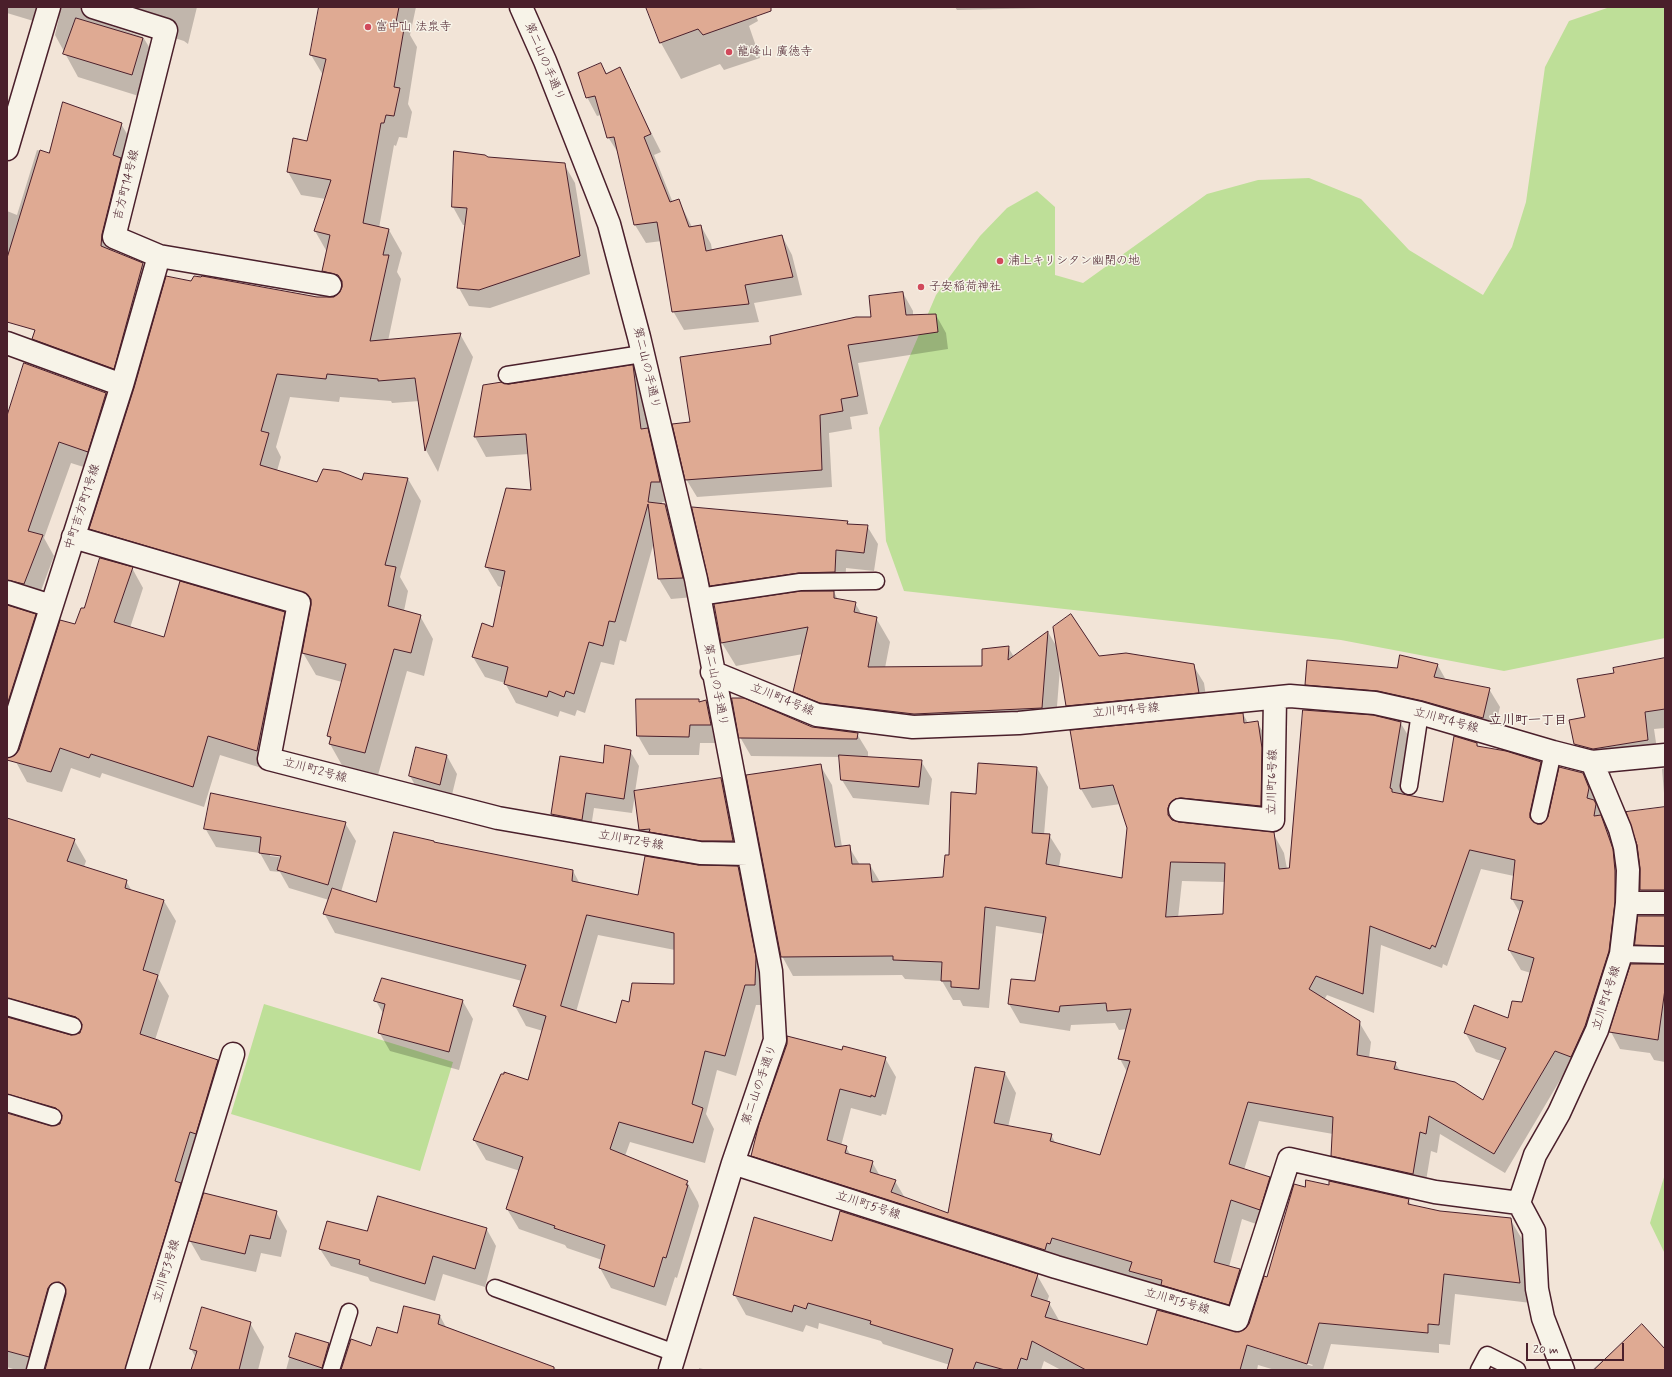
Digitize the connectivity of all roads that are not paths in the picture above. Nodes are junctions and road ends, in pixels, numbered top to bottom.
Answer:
1 (49, 7) edge
2 (93, 7) edge
3 (521, 7) edge
4 (7, 149) edge
5 (159, 256) junction
6 (330, 285) dead end
7 (7, 343) edge
8 (642, 354) junction
9 (507, 375) dead end
10 (122, 385) junction
11 (73, 537) junction
12 (876, 581) dead end
13 (7, 592) edge
14 (699, 597) junction
15 (51, 606) junction
16 (712, 672) junction
17 (1275, 698) junction
18 (1420, 713) junction
19 (7, 746) edge
20 (1553, 752) junction
21 (1665, 755) edge
22 (1592, 762) junction
23 (1409, 786) dead end
24 (1180, 810) dead end
25 (1539, 814) dead end
26 (748, 854) junction
27 (1627, 902) junction
28 (1665, 903) edge
29 (1621, 954) junction
30 (1665, 955) edge
31 (7, 1007) edge
32 (73, 1026) dead end
33 (233, 1054) dead end
34 (7, 1103) edge
35 (53, 1117) dead end
36 (733, 1163) junction
37 (1519, 1203) junction
38 (496, 1288) dead end
39 (57, 1291) dead end
40 (349, 1312) dead end
41 (672, 1362) edge
42 (35, 1370) edge
43 (137, 1370) edge
44 (331, 1370) edge
45 (1479, 1370) edge
46 (1517, 1370) edge
47 (1563, 1370) edge

1 - 4 street
2 - 5 street, 吉方町14号線
3 - 8 street, 第二山の手通り
5 - 6 street
5 - 10 street
7 - 10 street
8 - 9 lane
8 - 14 street, 第二山の手通り
10 - 11 street, 中町吉方町1号線
11 - 15 street, 中町吉方町1号線
11 - 26 street, 立川町2号線
12 - 14 lane
13 - 15 street
14 - 16 street, 第二山の手通り
15 - 19 street, 中町吉方町1号線
16 - 17 street, 立川町4号線
16 - 26 street, 第二山の手通り
17 - 18 street, 立川町4号線
17 - 24 street, 立川町6号線
18 - 20 street, 立川町4号線
18 - 23 lane
20 - 22 street, 立川町4号線
20 - 25 lane
21 - 22 street
22 - 27 street, 立川町4号線
26 - 36 street, 第二山の手通り
27 - 28 street
27 - 29 street, 立川町4号線
29 - 30 lane
29 - 37 street, 立川町4号線
31 - 32 lane
33 - 43 street, 立川町3号線
34 - 35 lane
36 - 37 street, 立川町5号線
36 - 41 street, 第二山の手通り
37 - 47 street
38 - 41 lane
39 - 42 lane
40 - 44 lane
45 - 46 lane

